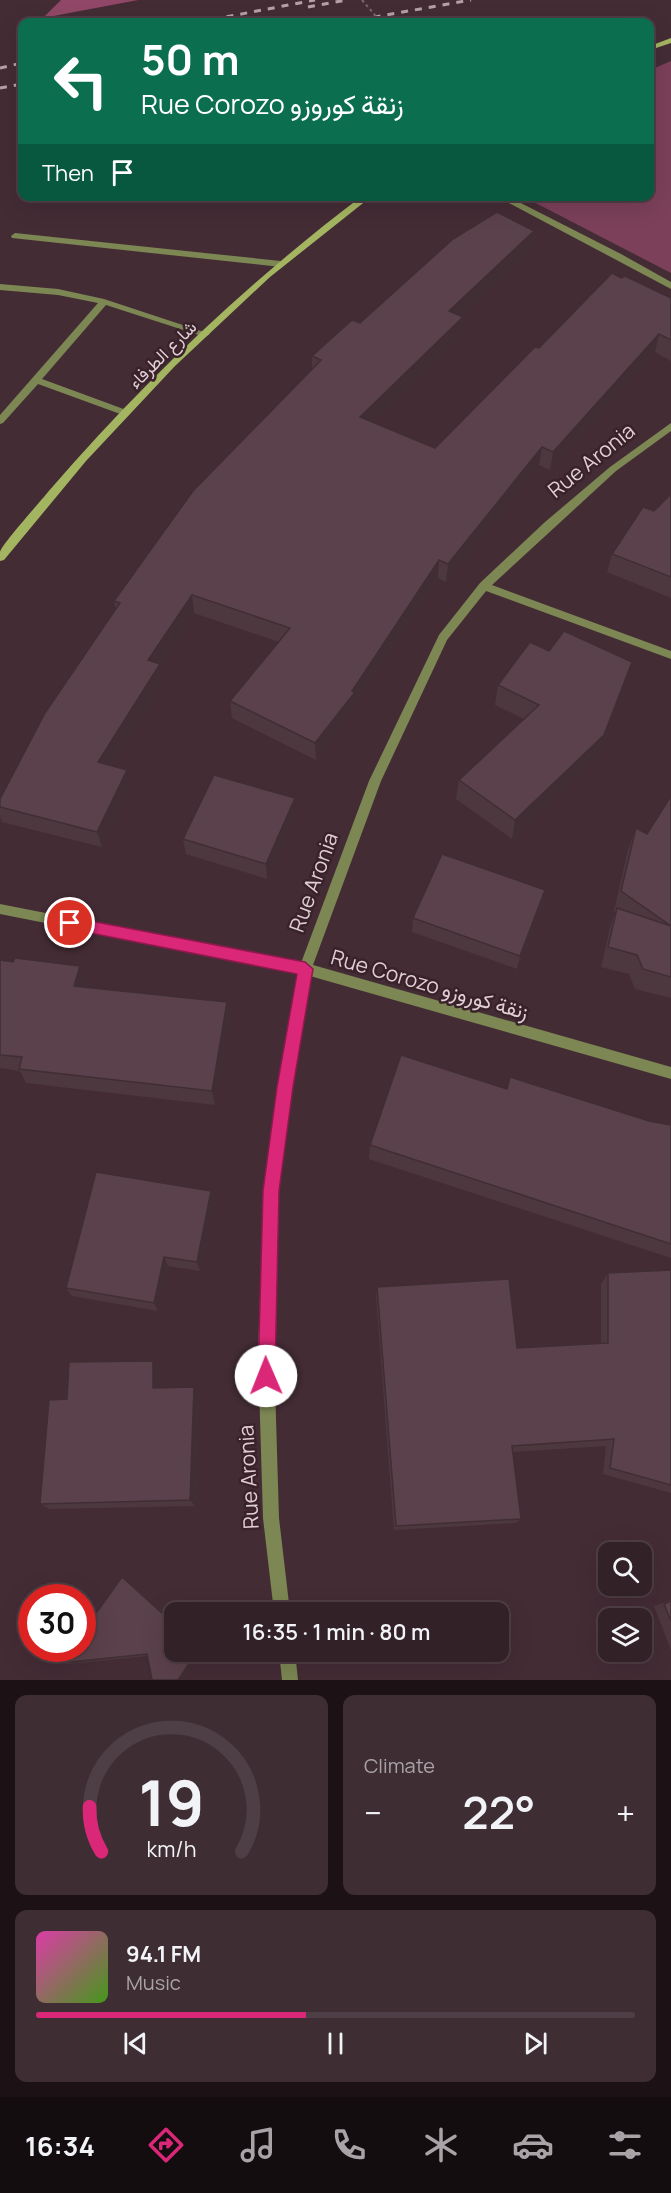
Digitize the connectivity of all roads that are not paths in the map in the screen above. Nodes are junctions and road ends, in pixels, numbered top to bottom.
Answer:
1 (671, 40) edge
2 (654, 46) edge
3 (362, 201) edge
4 (510, 201) edge
5 (15, 236) dead end
6 (281, 264) junction
7 (671, 286) edge
8 (0, 287) edge
9 (104, 302) junction
10 (205, 334) junction
11 (36, 380) junction
12 (126, 414) junction
13 (0, 421) edge
14 (671, 426) edge
15 (0, 557) edge
16 (484, 586) junction
17 (671, 655) edge
18 (0, 909) edge
19 (305, 969) junction
20 (671, 1073) edge
21 (281, 1602) edge
22 (288, 1662) edge
23 (290, 1680) edge

1 - 2 street
3 - 6 street, شارع الطرفاء
4 - 7 street
5 - 6 street
6 - 10 street, شارع الطرفاء
8 - 9 street
9 - 10 street
9 - 11 street
10 - 12 street, شارع الطرفاء
11 - 12 street
11 - 13 street
12 - 15 street, شارع الطرفاء
14 - 16 street, Rue Aronia
16 - 17 street
16 - 19 street, Rue Aronia
18 - 19 street, Rue Corozo زنقة كوروزو
19 - 20 street, Rue Corozo زنقة كوروزو
19 - 21 street, Rue Aronia
22 - 23 street

